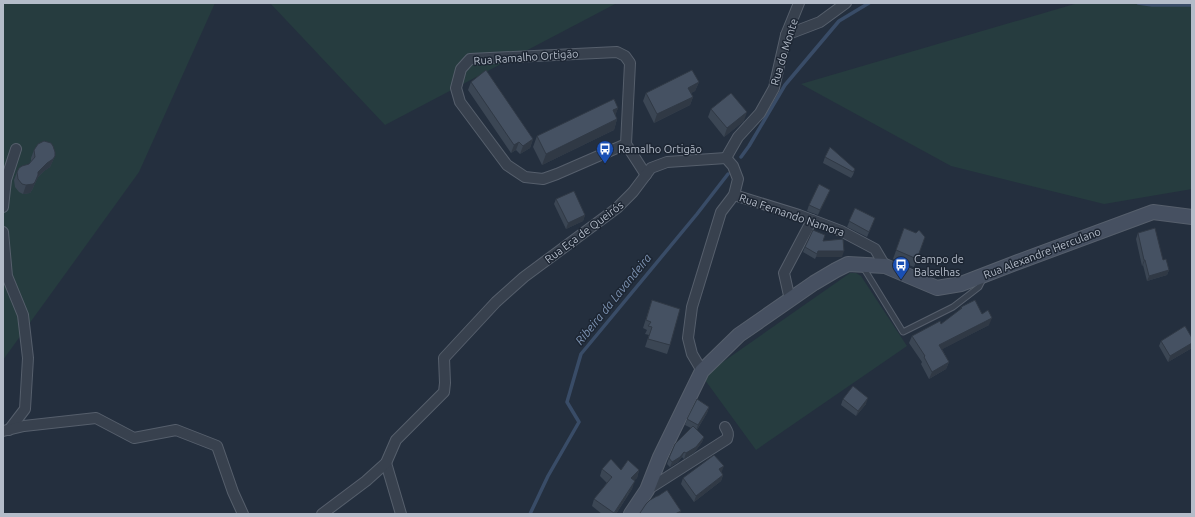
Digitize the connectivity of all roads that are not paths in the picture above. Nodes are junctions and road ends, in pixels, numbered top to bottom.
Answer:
1 (799, 3) edge
2 (846, 3) edge
3 (786, 35) junction
4 (626, 144) junction
5 (16, 149) dead end
6 (726, 158) junction
7 (646, 175) junction
8 (734, 195) junction
9 (3, 207) edge
10 (1192, 217) edge
11 (812, 220) junction
12 (3, 232) edge
13 (862, 264) junction
14 (885, 266) junction
15 (986, 274) junction
16 (790, 300) junction
17 (702, 370) junction
18 (725, 427) dead end
19 (6, 430) edge
20 (386, 463) junction
21 (647, 490) junction
22 (243, 514) edge
23 (322, 514) edge
24 (401, 514) edge
25 (631, 514) edge

1 - 3 street, Rua do Monte
2 - 3 street
3 - 6 street, Rua do Monte
4 - 4 street, Rua Ramalho Ortigão
4 - 7 street
5 - 9 street
6 - 7 street, Rua Eça de Queirós
6 - 8 street
7 - 20 street, Rua Eça de Queirós
8 - 11 street, Rua Fernando Namora
8 - 17 street
10 - 15 street, Rua Alexandre Herculano
11 - 14 street, Rua Fernando Namora
11 - 16 street
12 - 19 street
13 - 14 street, Rua Alexandre Herculano
13 - 15 lane
13 - 16 street, Rua Alexandre Herculano
14 - 15 street, Rua Alexandre Herculano
16 - 17 street, Rua Alexandre Herculano
17 - 21 street, Rua Alexandre Herculano
18 - 21 street
19 - 22 street
20 - 23 street, Rua Eça de Queirós
20 - 24 street
21 - 25 street, Rua Alexandre Herculano

